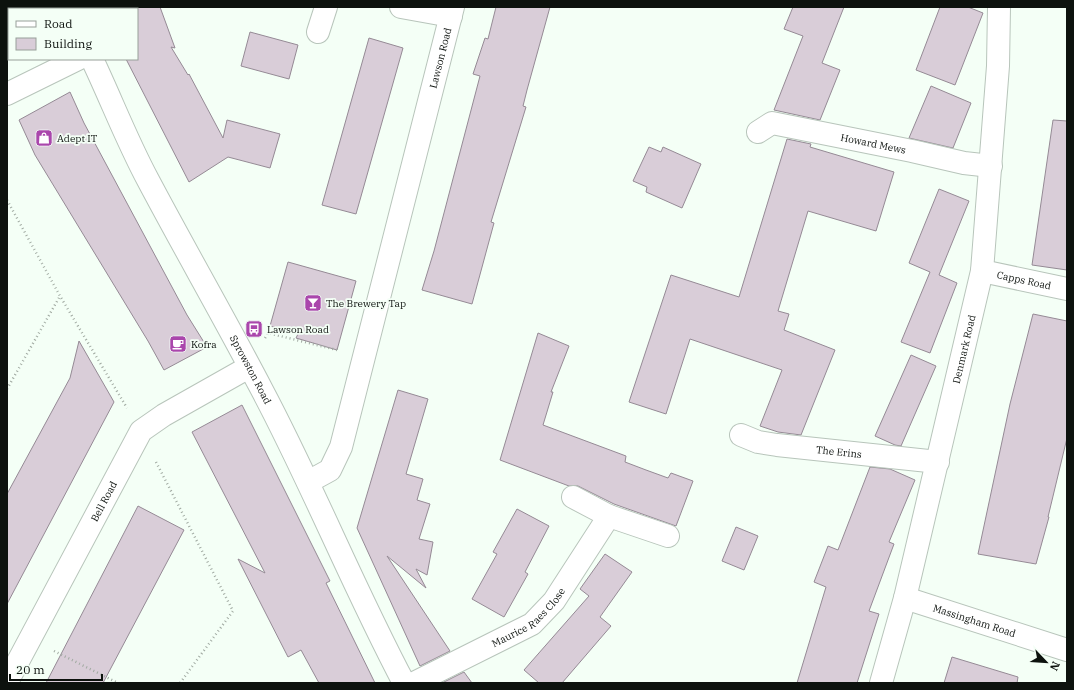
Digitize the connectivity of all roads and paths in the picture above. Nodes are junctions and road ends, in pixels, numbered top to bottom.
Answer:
1 (326, 7) edge
2 (401, 7) edge
3 (998, 7) edge
4 (452, 12) edge
5 (318, 32) dead end
6 (76, 60) edge
7 (92, 60) edge
8 (7, 94) edge
9 (758, 132) dead end
10 (991, 166) junction
11 (7, 200) edge
12 (982, 271) junction
13 (1067, 289) edge
14 (60, 296) junction
15 (330, 348) dead end
16 (248, 367) junction
17 (7, 389) edge
18 (141, 431) junction
19 (741, 435) dead end
20 (938, 462) junction
21 (308, 482) junction
22 (573, 497) dead end
23 (610, 516) junction
24 (668, 536) dead end
25 (905, 598) junction
26 (30, 639) junction
27 (1067, 650) edge
28 (7, 682) edge
29 (118, 683) edge
30 (180, 683) edge
31 (404, 683) edge
32 (414, 683) edge
33 (881, 683) edge

1 - 5 street
2 - 4 street, Lawson Road
3 - 10 street, Denmark Road
4 - 21 street, Lawson Road
6 - 8 street
7 - 16 street, Sprowston Road
9 - 10 street, Howard Mews
10 - 12 street, Denmark Road
11 - 14 path
12 - 13 street, Capps Road
12 - 20 street, Denmark Road
14 - 17 path
14 - 18 path
15 - 16 path
16 - 18 street, Bell Road
16 - 21 street, Sprowston Road
18 - 26 street, Bell Road
18 - 30 path
19 - 20 street, The Erins
20 - 25 street, Denmark Road
21 - 31 street, Sprowston Road
22 - 23 street
23 - 24 street
23 - 32 street, Maurice Raes Close
25 - 27 street, Massingham Road
25 - 33 street, Denmark Road
26 - 28 street, Bell Road
26 - 29 path

